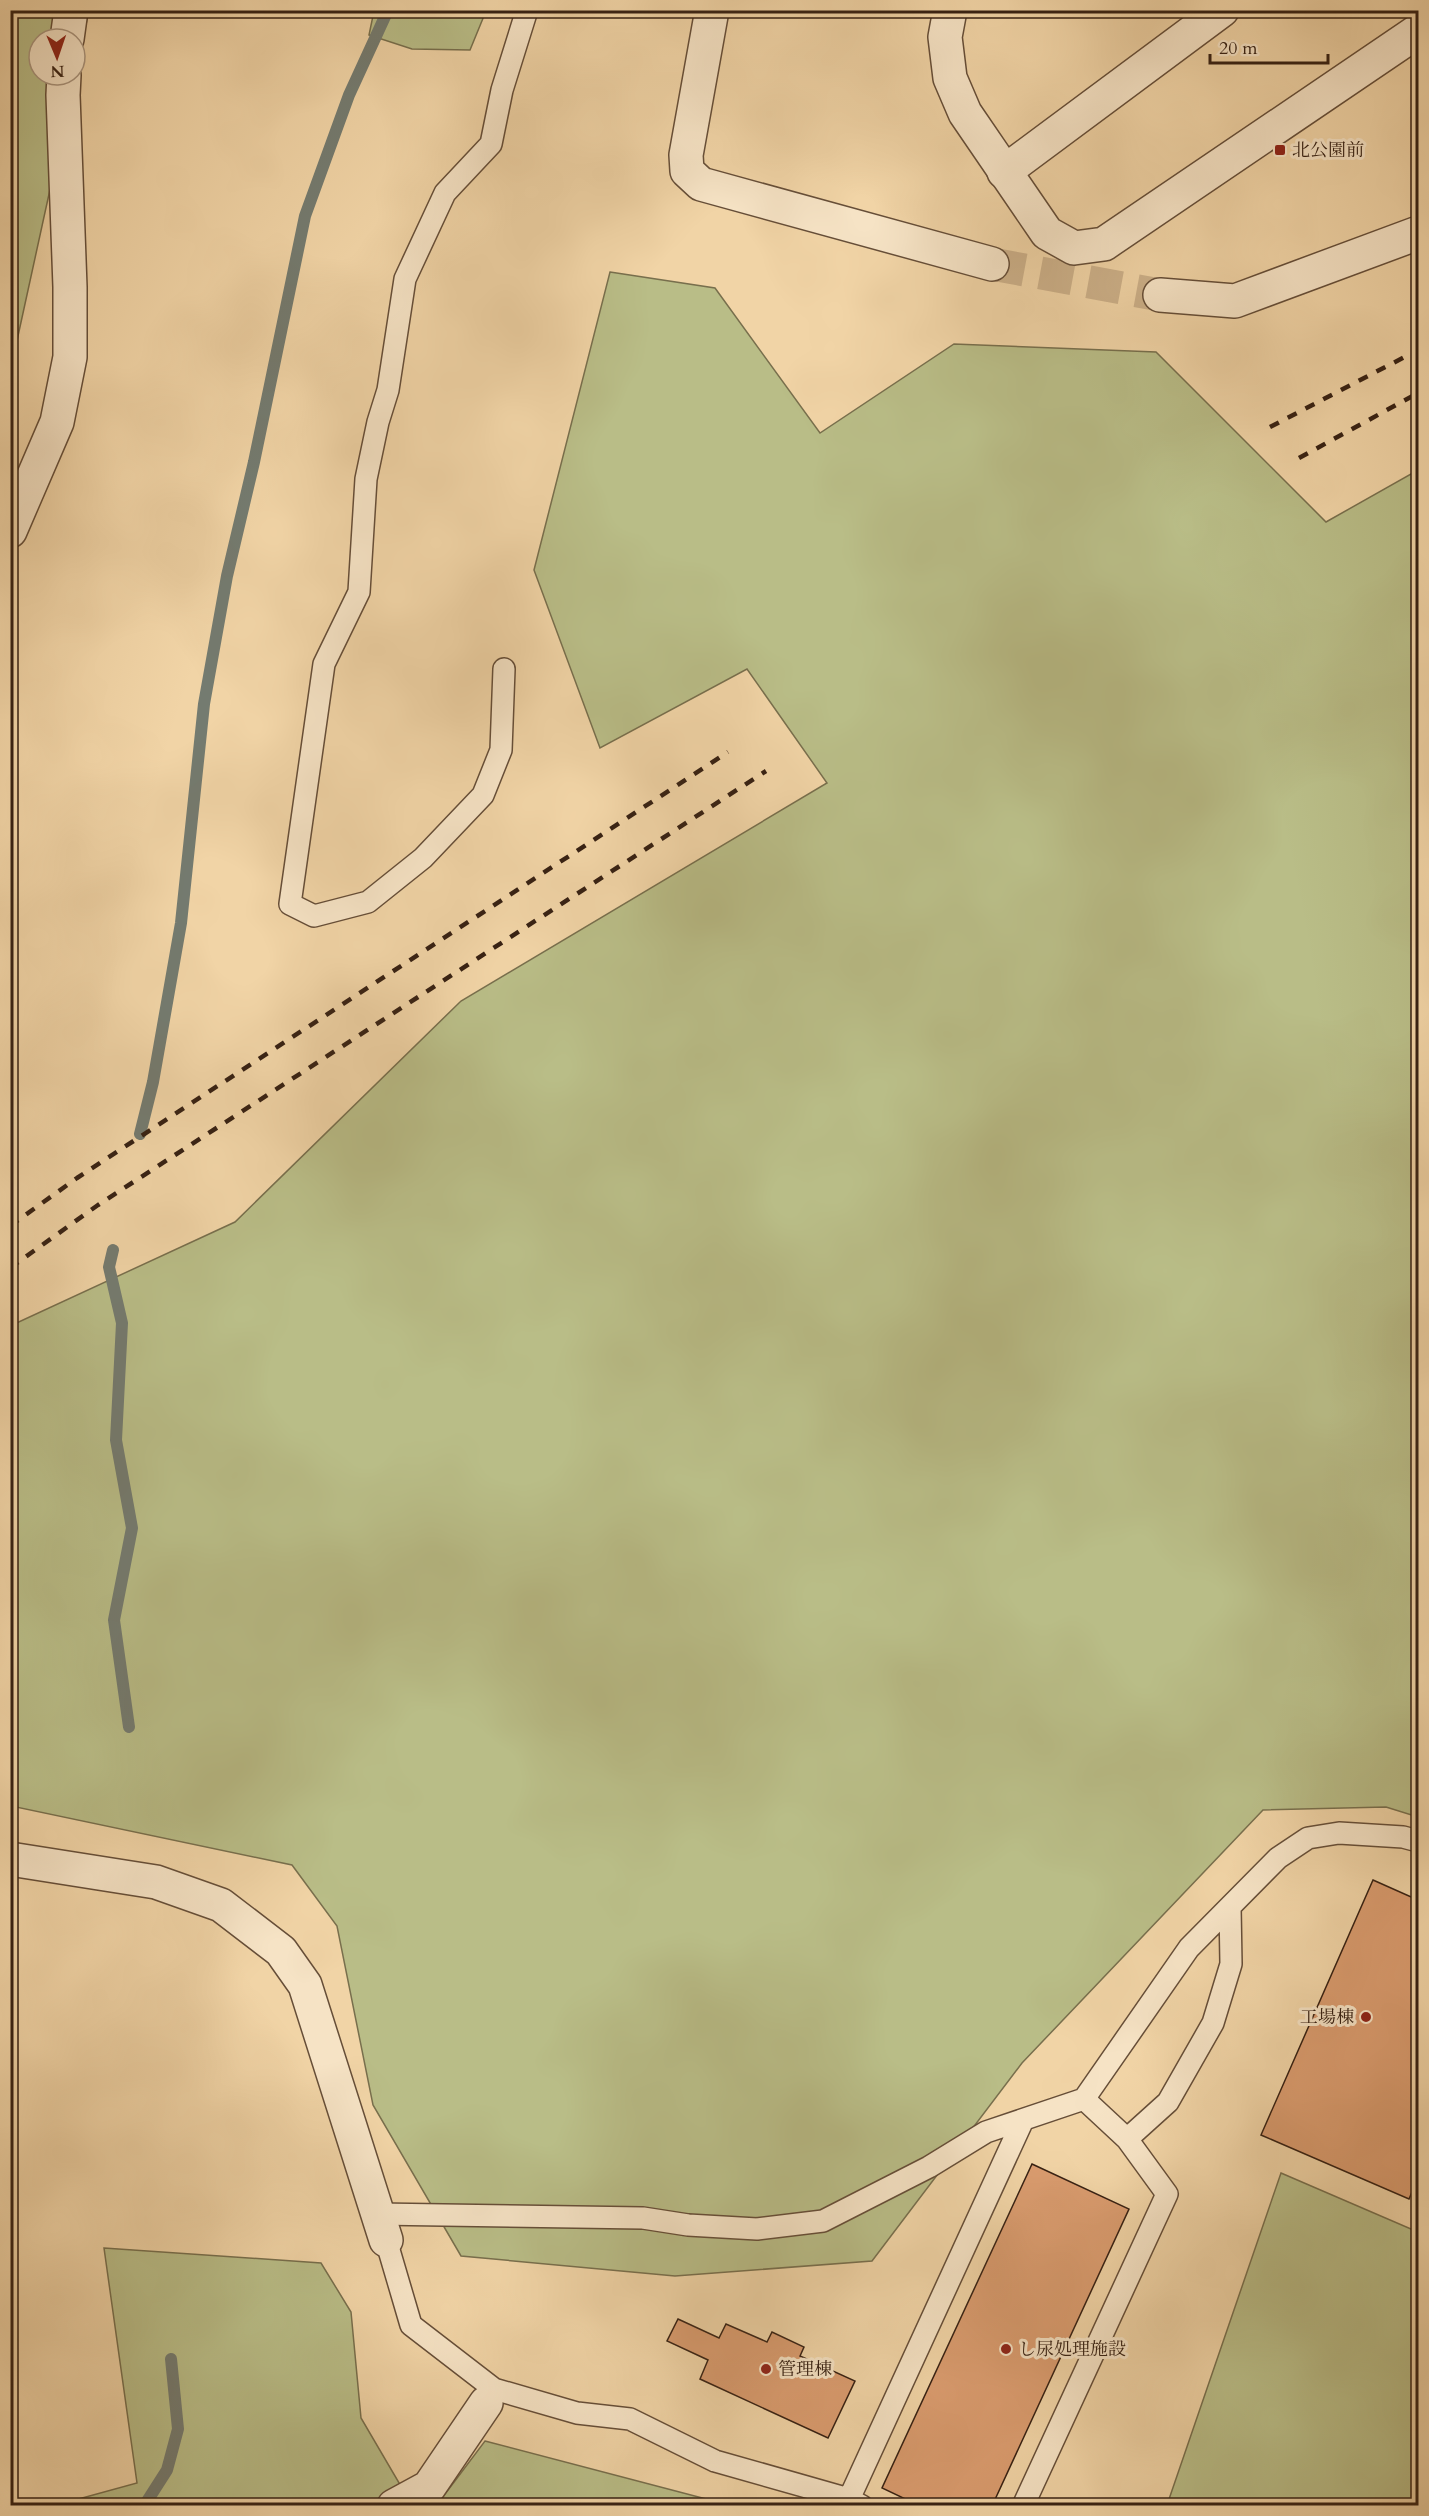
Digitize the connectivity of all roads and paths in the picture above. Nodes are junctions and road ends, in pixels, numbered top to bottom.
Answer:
1 (71, 10) edge
2 (526, 10) edge
3 (712, 10) edge
4 (950, 10) edge
5 (1221, 11) edge
6 (69, 27) edge
7 (1419, 31) edge
8 (63, 87) edge
9 (1004, 172) junction
10 (1419, 233) edge
11 (992, 264) tunnel mouth
12 (1160, 295) tunnel mouth
13 (10, 531) edge
14 (504, 669) dead end
15 (1419, 1841) edge
16 (10, 1859) edge
17 (1230, 1907) junction
18 (1084, 2099) junction
19 (1023, 2120) junction
20 (1127, 2139) junction
21 (381, 2227) junction
22 (490, 2396) junction
23 (856, 2502) edge
24 (394, 2505) edge
25 (1023, 2505) edge

1 - 6 street
2 - 14 lane
3 - 11 street
4 - 9 street
5 - 9 street
7 - 9 street
8 - 13 street
10 - 12 street
15 - 17 lane
16 - 21 street
17 - 18 lane
17 - 20 lane
18 - 19 lane
18 - 20 lane
19 - 21 lane
19 - 23 lane
20 - 25 lane
21 - 22 lane
22 - 23 lane
22 - 24 street

